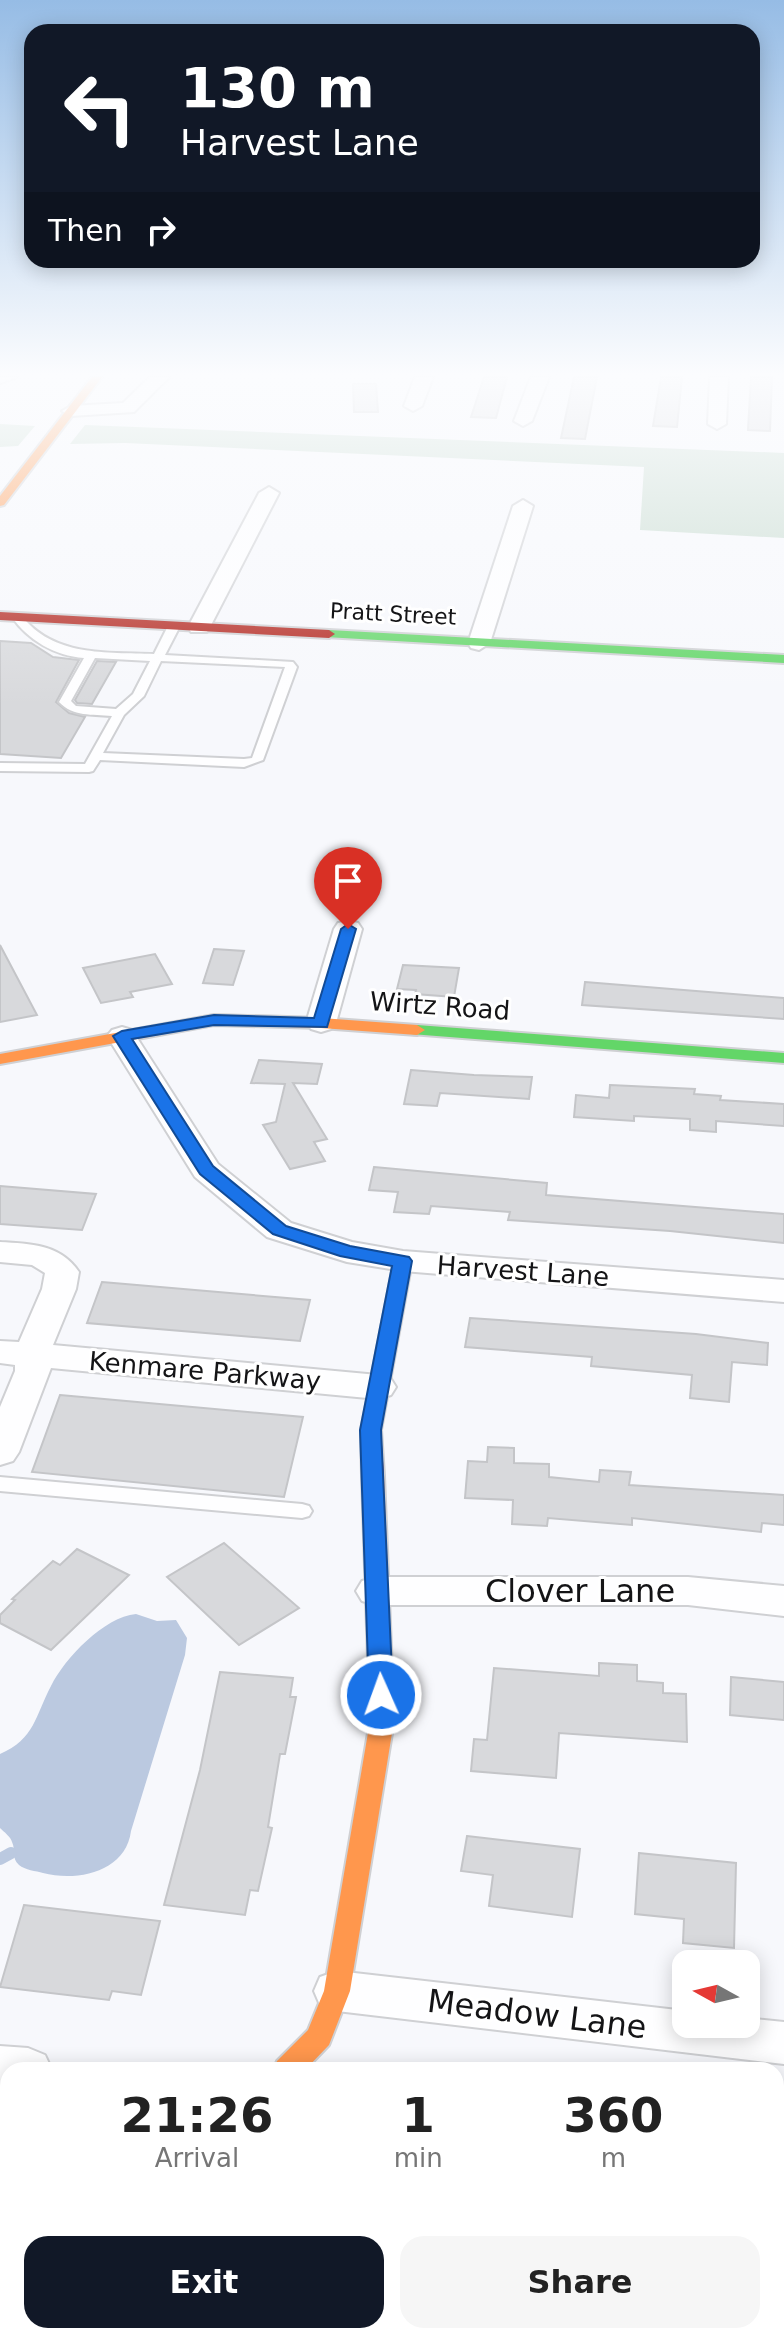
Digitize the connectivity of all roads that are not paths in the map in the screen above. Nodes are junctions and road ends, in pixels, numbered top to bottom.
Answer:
1 (13, 486) edge
2 (269, 493) dead end
3 (0, 503) edge
4 (523, 506) dead end
5 (8, 616) edge
6 (174, 626) junction
7 (199, 627) junction
8 (479, 643) junction
9 (91, 655) junction
10 (159, 658) junction
11 (784, 659) edge
12 (119, 713) junction
13 (98, 756) junction
14 (0, 767) edge
15 (348, 929) dead end
16 (321, 1023) junction
17 (122, 1036) junction
18 (784, 1058) edge
19 (0, 1059) edge
20 (0, 1252) edge
21 (403, 1261) junction
22 (784, 1291) edge
23 (16, 1353) edge
24 (378, 1387) junction
25 (0, 1452) edge
26 (0, 1484) edge
27 (302, 1511) dead end
28 (376, 1591) junction
29 (784, 1601) edge
30 (337, 1991) junction
31 (784, 2043) edge
32 (295, 2062) edge

1 - 3 street
2 - 7 street
4 - 8 street
5 - 6 street, Pratt Street
5 - 9 lane
6 - 7 street, Pratt Street
6 - 10 lane
7 - 8 street, Pratt Street
8 - 11 street, Pratt Street
9 - 10 lane
9 - 12 lane
10 - 12 lane
10 - 13 lane
12 - 13 lane
13 - 14 lane
15 - 16 street
16 - 17 street, Wirtz Road
16 - 18 street, Wirtz Road
17 - 19 street, Wirtz Road
17 - 21 street, Harvest Lane
20 - 23 street
21 - 22 street, Harvest Lane
21 - 24 street
23 - 24 street, Kenmare Parkway
23 - 25 street
24 - 28 street
26 - 27 lane
28 - 29 street, Clover Lane
28 - 30 street
30 - 31 street, Meadow Lane
30 - 32 street

